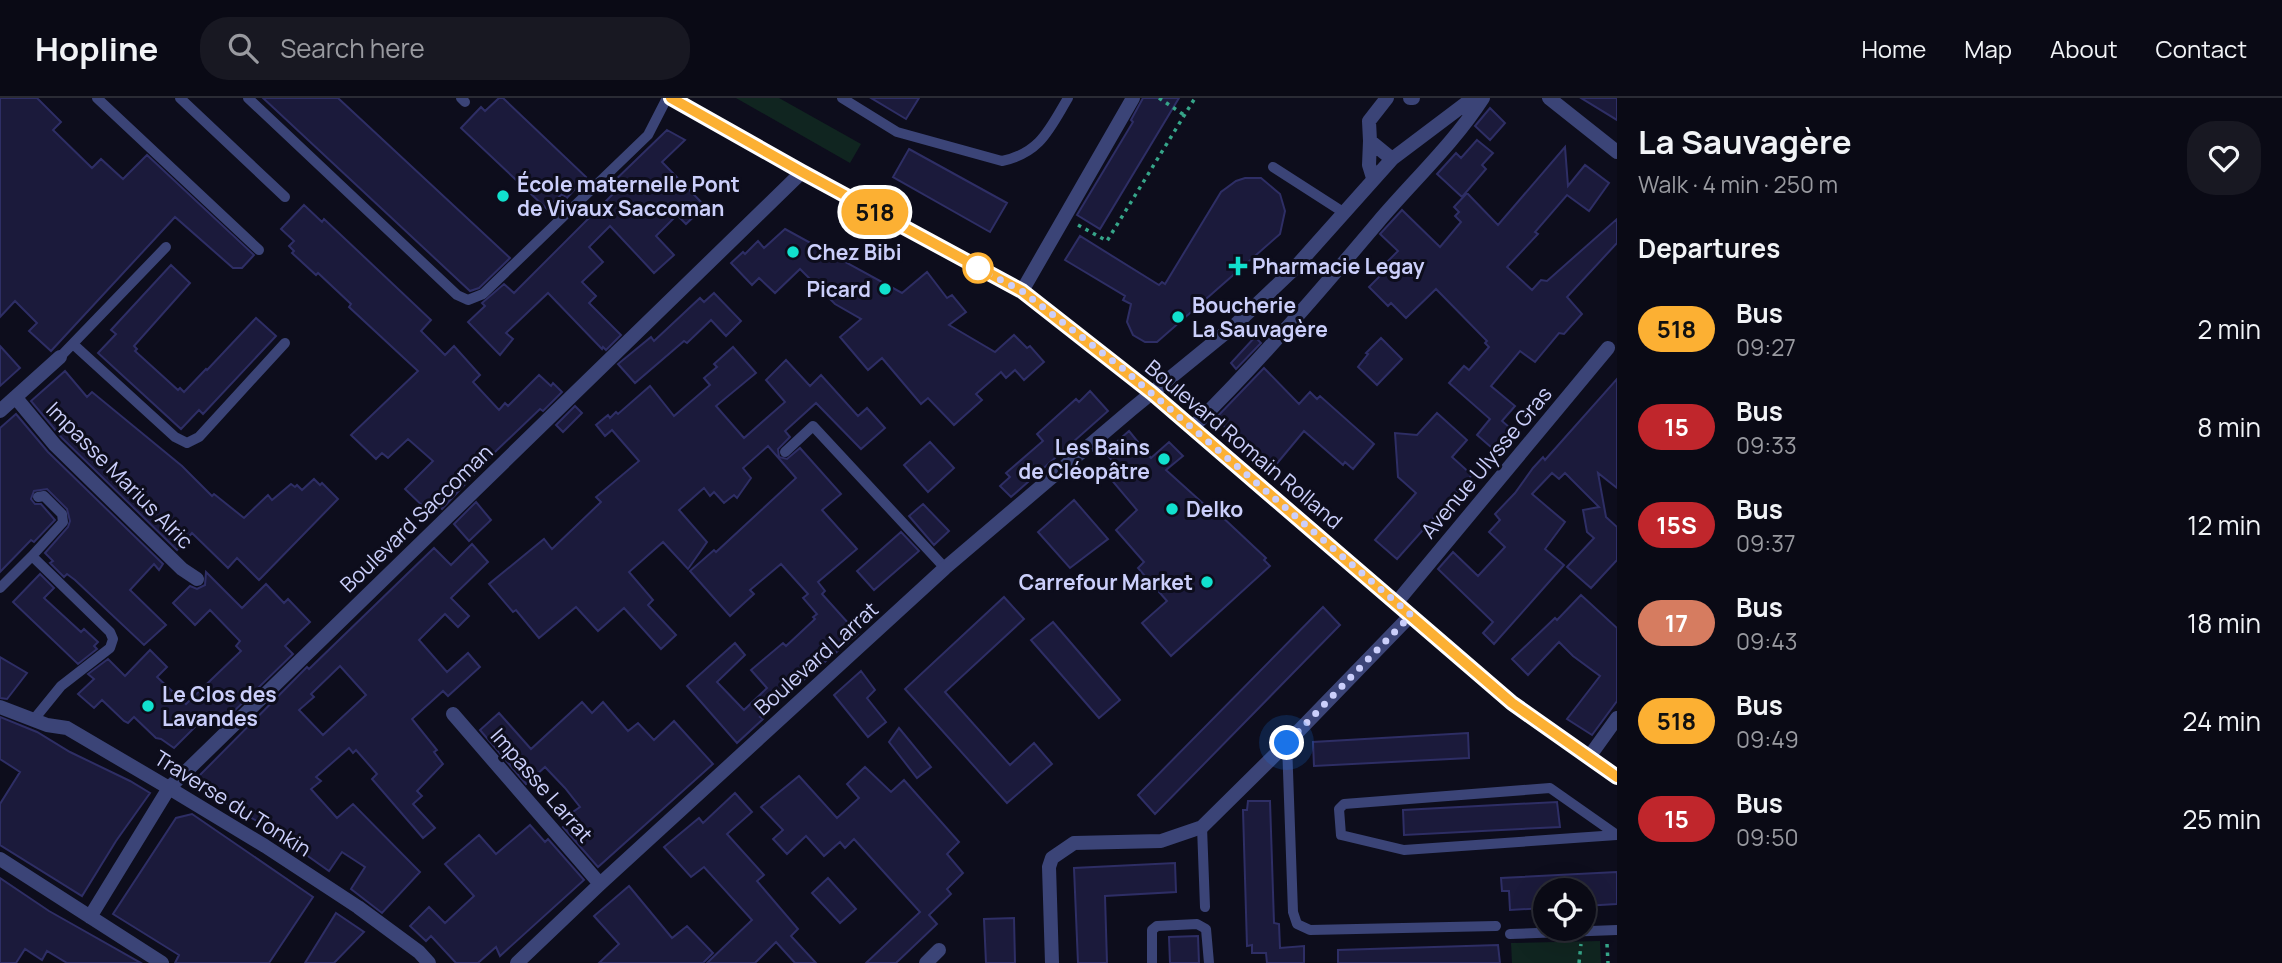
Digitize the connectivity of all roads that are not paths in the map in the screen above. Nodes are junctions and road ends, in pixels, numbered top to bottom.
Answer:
1 (97, 98) edge
2 (180, 98) edge
3 (248, 98) edge
4 (669, 98) edge
5 (842, 98) edge
6 (1068, 98) edge
7 (1133, 98) edge
8 (1387, 98) edge
9 (1473, 98) edge
10 (1483, 98) edge
11 (1549, 98) edge
12 (1370, 141) junction
13 (1617, 152) edge
14 (1392, 159) junction
15 (1273, 167) dead end
16 (802, 172) junction
17 (1373, 178) junction
18 (285, 197) dead end
19 (1343, 212) junction
20 (166, 247) dead end
21 (259, 250) dead end
22 (1022, 291) junction
23 (285, 343) dead end
24 (73, 344) junction
25 (1608, 348) dead end
26 (60, 357) joint
27 (1152, 393) junction
28 (16, 398) junction
29 (0, 411) edge
30 (1192, 428) junction
31 (785, 452) dead end
32 (38, 497) dead end
33 (32, 556) junction
34 (945, 568) junction
35 (197, 579) dead end
36 (0, 588) edge
37 (1396, 602) junction
38 (1411, 615) junction
39 (0, 707) edge
40 (453, 714) dead end
41 (35, 718) junction
42 (1617, 718) edge
43 (1287, 743) junction
44 (1589, 757) junction
45 (1617, 777) edge
46 (169, 788) junction
47 (1202, 827) junction
48 (1617, 835) edge
49 (0, 859) edge
50 (600, 884) junction
51 (1205, 907) dead end
52 (90, 918) junction
53 (1496, 926) dead end
54 (1617, 930) edge
55 (1510, 934) dead end
56 (940, 950) dead end
57 (162, 963) edge
58 (429, 963) edge
59 (517, 963) edge
60 (926, 963) edge
61 (1052, 963) edge
62 (1153, 963) edge
63 (1209, 963) edge

1 - 21 lane
2 - 18 lane
3 - 4 lane
4 - 16 main road, Boulevard Romain Rolland
5 - 6 lane
7 - 22 street
8 - 12 street
9 - 14 street, Boulevard Larrat
10 - 30 street
11 - 13 street
12 - 14 street
12 - 17 street
14 - 17 street, Boulevard Larrat
15 - 19 lane
16 - 22 main road, Boulevard Romain Rolland
16 - 46 street, Boulevard Saccoman
17 - 19 street, Boulevard Larrat
19 - 27 street, Boulevard Larrat
20 - 24 lane
22 - 27 main road, Boulevard Romain Rolland
23 - 24 lane
24 - 26 lane
25 - 37 street, Avenue Ulysse Gras
26 - 28 street
27 - 30 main road, Boulevard Romain Rolland
27 - 34 street, Boulevard Larrat
28 - 29 street
28 - 35 street, Impasse Marius Alric
30 - 37 main road, Boulevard Romain Rolland
31 - 34 lane
32 - 33 lane
33 - 36 lane
33 - 41 lane
34 - 50 street, Boulevard Larrat
37 - 38 main road, Boulevard Romain Rolland
38 - 43 street
38 - 44 main road, Boulevard Romain Rolland
39 - 41 street, Traverse du Tonkin
40 - 50 street, Impasse Larrat
41 - 46 street, Traverse du Tonkin
42 - 44 street
43 - 47 street
43 - 53 lane
44 - 45 main road, Boulevard Romain Rolland
46 - 52 street, Boulevard Saccoman
46 - 58 street, Traverse du Tonkin
47 - 51 lane
47 - 61 street
48 - 48 lane
49 - 52 street
50 - 59 street, Boulevard Larrat
52 - 57 street
54 - 55 lane
56 - 60 street
62 - 63 lane

